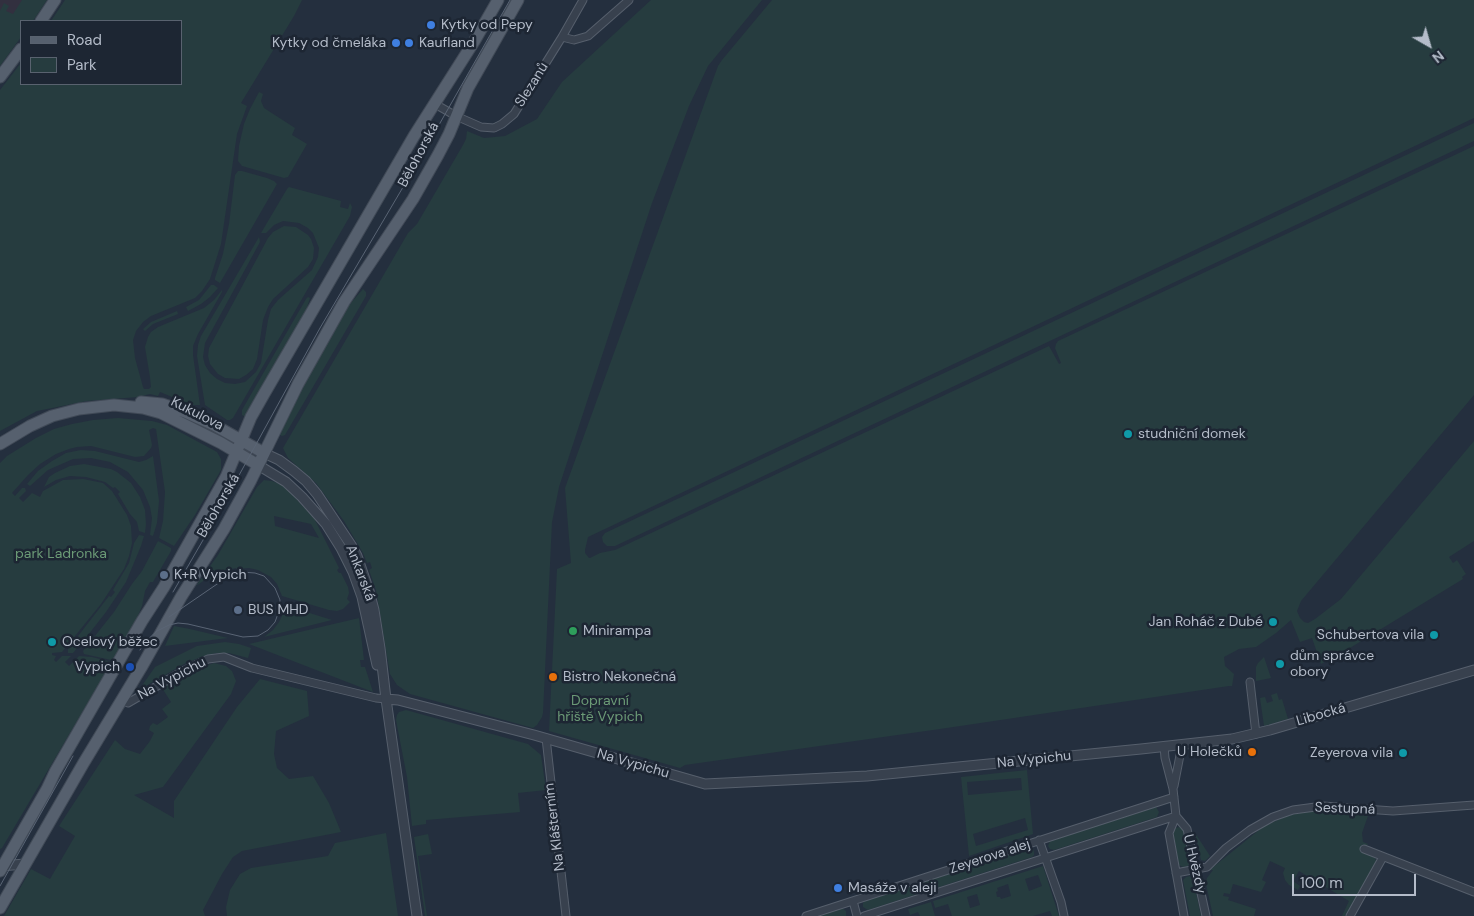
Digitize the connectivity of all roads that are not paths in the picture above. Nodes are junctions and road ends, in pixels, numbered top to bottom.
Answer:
1 (55, 0) edge
2 (498, 0) edge
3 (518, 0) edge
4 (583, 0) edge
5 (629, 0) edge
6 (42, 20) edge
7 (562, 37) junction
8 (20, 50) edge
9 (0, 77) edge
10 (434, 104) junction
11 (456, 116) junction
12 (114, 405) junction
13 (242, 441) junction
14 (0, 444) edge
15 (237, 452) junction
16 (264, 453) junction
17 (258, 465) junction
18 (1474, 670) edge
19 (1250, 682) dead end
20 (122, 699) junction
21 (386, 699) junction
22 (1256, 734) junction
23 (546, 738) junction
24 (1182, 744) junction
25 (1164, 746) junction
26 (1173, 788) junction
27 (1174, 797) junction
28 (1474, 804) edge
29 (1176, 816) junction
30 (1039, 840) junction
31 (1364, 849) dead end
32 (1383, 857) junction
33 (1045, 858) junction
34 (25, 864) junction
35 (1, 868) edge
36 (1196, 869) junction
37 (1176, 873) junction
38 (1474, 892) edge
39 (852, 901) junction
40 (0, 908) edge
41 (417, 916) edge
42 (566, 916) edge
43 (806, 916) edge
44 (857, 916) edge
45 (864, 916) edge
46 (1064, 916) edge
47 (1184, 916) edge
48 (1206, 916) edge
49 (1350, 916) edge

1 - 6 main road
2 - 10 main road, Bělohorská
3 - 11 main road, Bělohorská
4 - 7 street, Slezanů
5 - 7 street
7 - 11 street, Slezanů
8 - 9 main road
10 - 11 street, Bělohorská
10 - 13 main road, Bělohorská
11 - 16 main road, Bělohorská
12 - 13 main road
12 - 14 main road, Kukulova
12 - 15 main road, Kukulova
13 - 15 main road, Bělohorská
13 - 16 main road
15 - 17 main road, Kukulova
15 - 35 main road, Bělohorská
16 - 17 main road, Bělohorská
16 - 21 street, Ankarská
17 - 20 main road, Bělohorská
17 - 21 street, Ankarská
18 - 22 street, Libocká
19 - 22 street
20 - 21 street, Na Vypichu
20 - 34 main road, Bělohorská
21 - 23 street, Na Vypichu
21 - 41 street, Ankarská
22 - 24 street, Libocká
23 - 25 street, Na Vypichu
23 - 42 street, Na Klášterním
24 - 25 street, Libocká
24 - 26 street, U Hvězdy
25 - 26 street, U Hvězdy
26 - 27 street, U Hvězdy
27 - 29 street, U Hvězdy
27 - 30 street, Zeyerova alej
28 - 36 street, Sestupná
29 - 33 street, Zeyerova alej
29 - 36 street, U Hvězdy
29 - 37 street, U Hvězdy
30 - 33 street
30 - 39 street, Zeyerova alej
31 - 32 street
32 - 38 street
32 - 49 street
33 - 45 street, Zeyerova alej
33 - 46 street
34 - 35 street
34 - 40 main road, Bělohorská
36 - 37 street, Sestupná
36 - 48 street, U Hvězdy
37 - 47 street, U Hvězdy
39 - 43 street, Zeyerova alej
39 - 44 street

